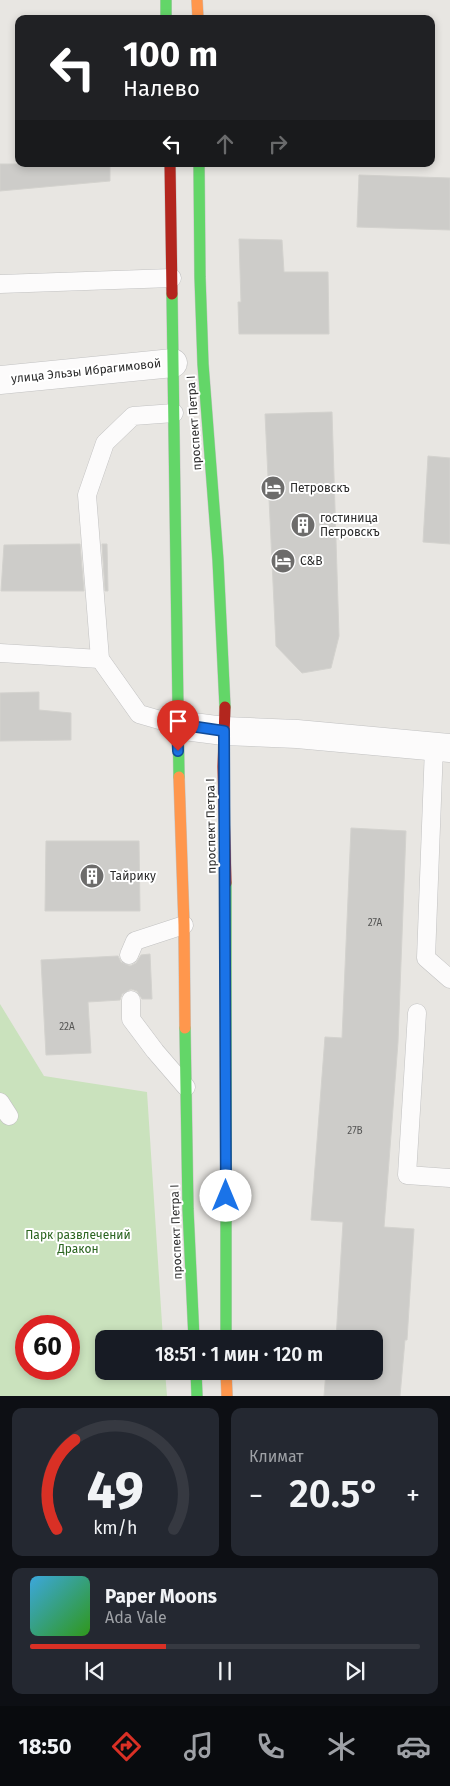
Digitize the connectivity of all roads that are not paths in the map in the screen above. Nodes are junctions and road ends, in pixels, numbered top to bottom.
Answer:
1 (166, 0) edge
2 (197, 0) edge
3 (166, 15) edge
4 (198, 15) edge
5 (170, 167) edge
6 (199, 167) edge
7 (172, 278) junction
8 (0, 284) edge
9 (173, 363) junction
10 (0, 380) edge
11 (174, 413) junction
12 (0, 653) edge
13 (100, 659) junction
14 (177, 724) junction
15 (224, 731) junction
16 (442, 747) edge
17 (184, 925) junction
18 (129, 955) dead end
19 (450, 979) edge
20 (131, 1000) dead end
21 (417, 1013) dead end
22 (186, 1087) junction
23 (450, 1178) edge
24 (194, 1330) edge
25 (226, 1330) edge
26 (196, 1380) edge
27 (226, 1380) edge
28 (197, 1396) edge
29 (226, 1396) edge

1 - 3 main road
2 - 4 main road
5 - 7 main road, проспект Петра I
6 - 15 main road, проспект Петра I
7 - 8 lane
7 - 9 main road, проспект Петра I
9 - 10 street, улица Эльзы Ибрагимовой
9 - 11 main road, проспект Петра I
11 - 13 lane
11 - 14 main road, проспект Петра I
12 - 13 lane
13 - 14 lane
14 - 15 street
14 - 17 main road, проспект Петра I
15 - 16 street
15 - 25 main road, проспект Петра I
16 - 19 lane
17 - 18 lane
17 - 22 main road, проспект Петра I
20 - 22 lane
21 - 23 lane
22 - 24 main road, проспект Петра I
26 - 28 main road
27 - 29 main road

